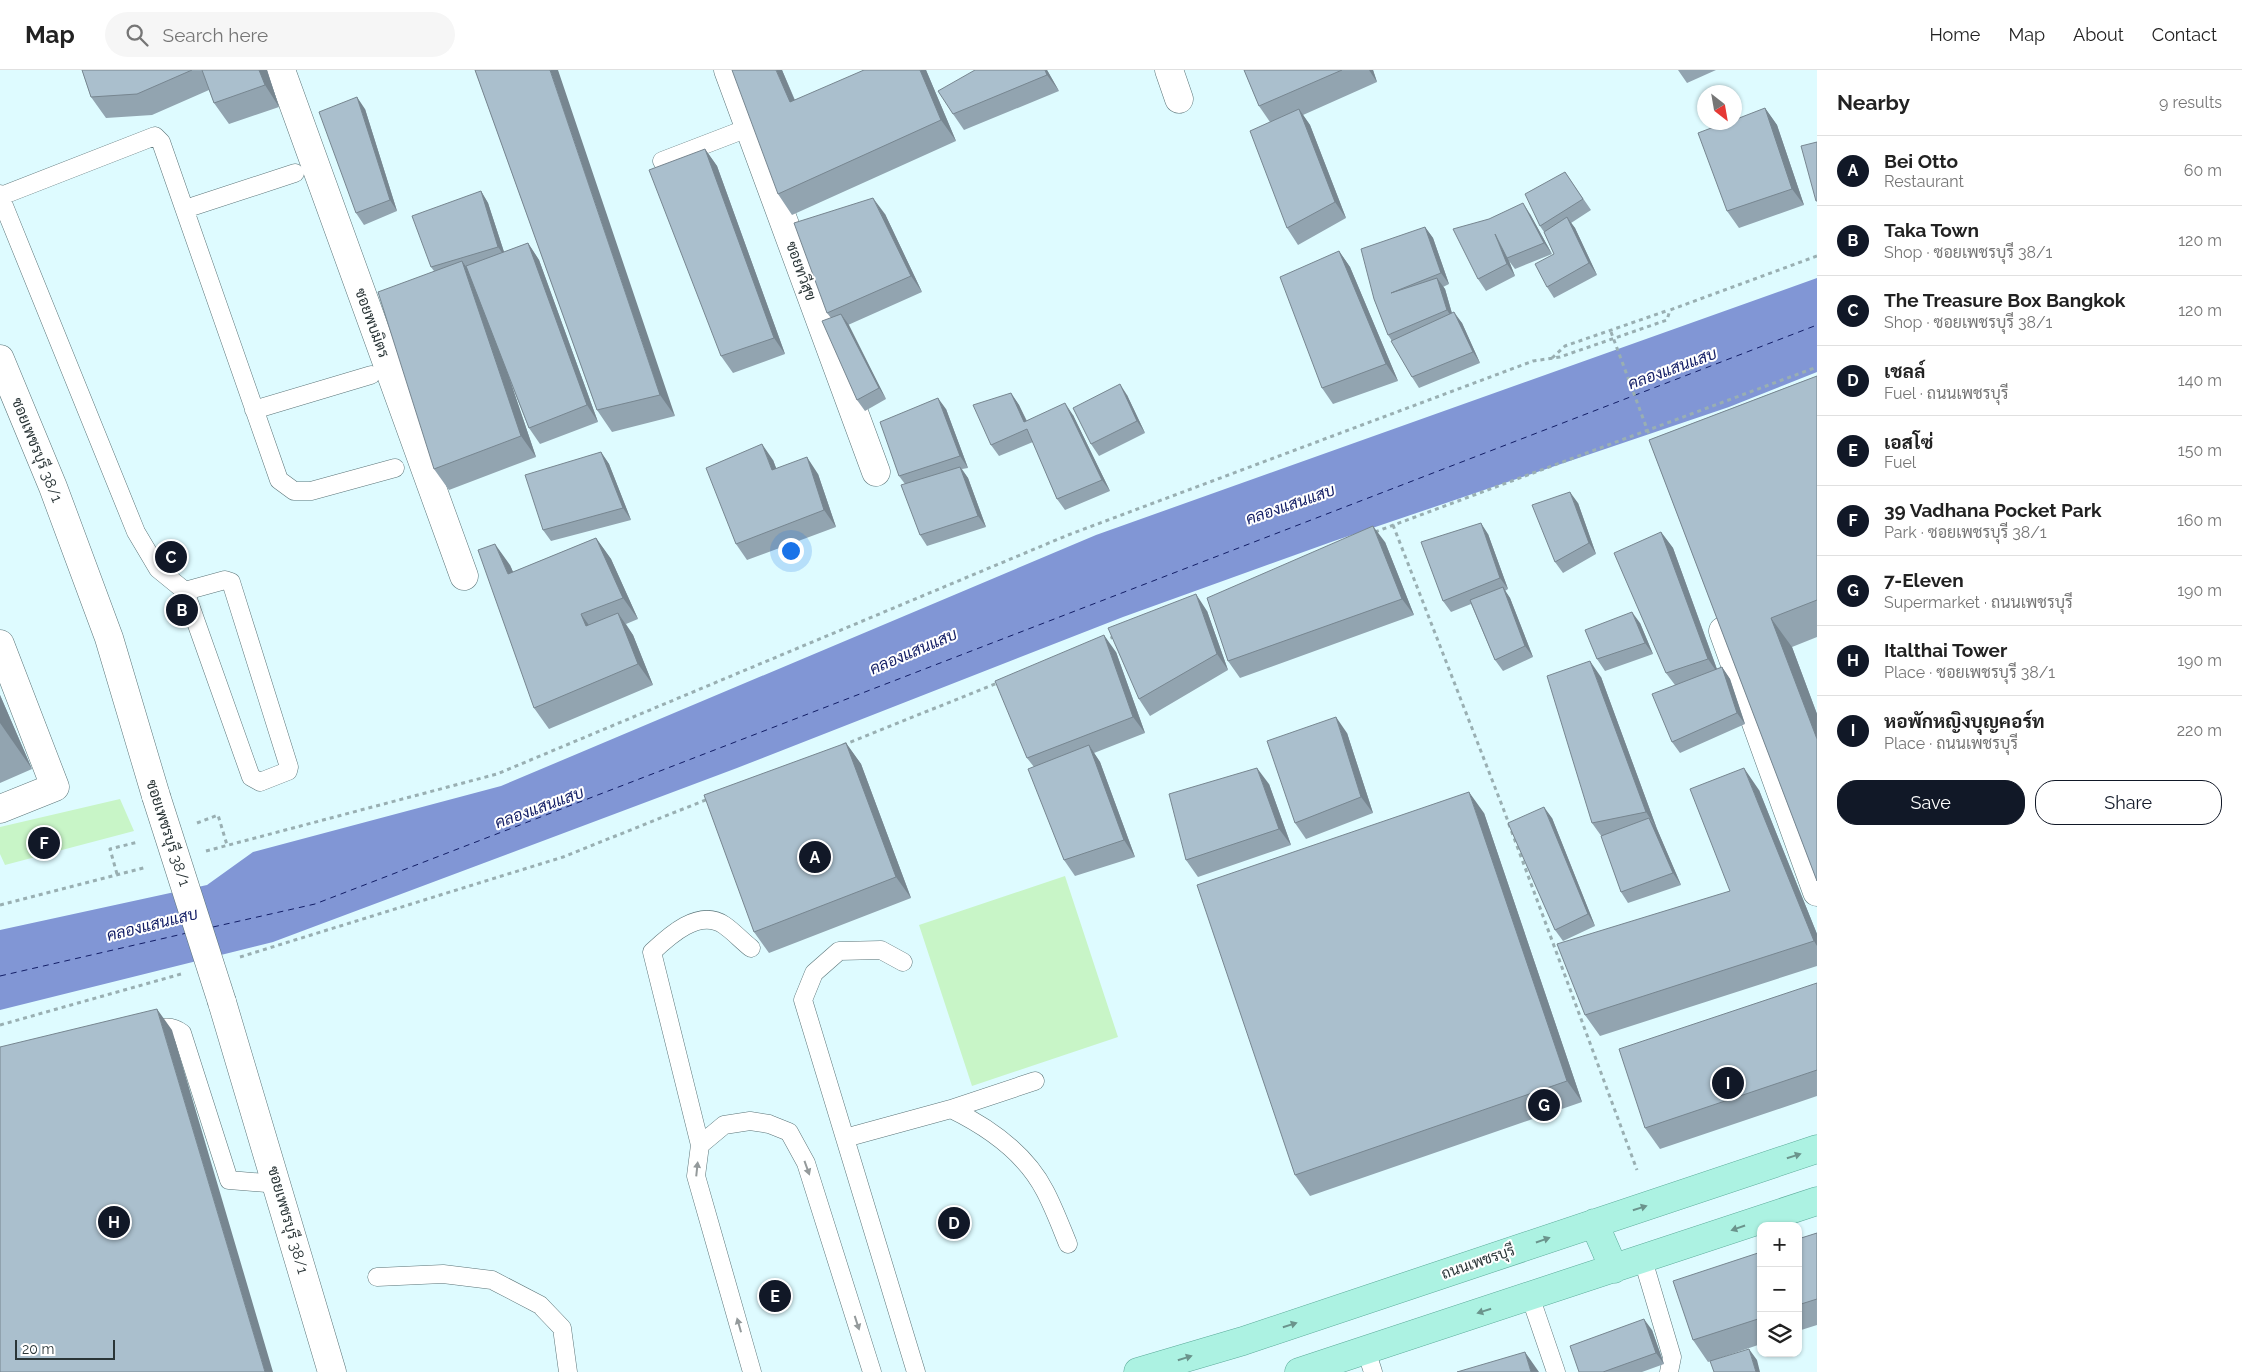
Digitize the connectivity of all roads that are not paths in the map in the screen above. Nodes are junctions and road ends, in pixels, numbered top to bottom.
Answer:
1 (280, 70) edge
2 (728, 70) edge
3 (1169, 70) edge
4 (1179, 99) dead end
5 (748, 128) junction
6 (662, 161) dead end
7 (295, 172) dead end
8 (0, 195) edge
9 (185, 209) junction
10 (0, 359) edge
11 (371, 375) dead end
12 (254, 410) junction
13 (395, 468) dead end
14 (876, 472) dead end
15 (464, 576) dead end
16 (185, 591) junction
17 (1716, 612) edge
18 (0, 644) edge
19 (0, 809) edge
20 (1817, 892) edge
21 (751, 948) edge
22 (903, 962) dead end
23 (132, 1034) edge
24 (1035, 1080) dead end
25 (951, 1109) junction
26 (846, 1138) junction
27 (700, 1145) junction
28 (1817, 1149) edge
29 (278, 1184) junction
30 (1817, 1201) edge
31 (1594, 1223) junction
32 (1068, 1244) dead end
33 (1643, 1260) junction
34 (1614, 1269) junction
35 (377, 1277) dead end
36 (1530, 1296) junction
37 (1369, 1361) edge
38 (332, 1372) edge
39 (568, 1372) edge
40 (752, 1372) edge
41 (872, 1372) edge
42 (916, 1372) edge
43 (1138, 1372) edge
44 (1299, 1372) edge
45 (1556, 1372) edge
46 (1669, 1372) edge

1 - 15 street, ซอยพบมิตร
2 - 5 street, ซอยทวีสุข
3 - 4 street
5 - 6 lane
5 - 14 street, ซอยทวีสุข
7 - 9 lane
8 - 9 lane
8 - 16 lane
9 - 12 lane
10 - 29 street, ซอยเพชรบุรี 38/1, bridge
11 - 12 lane
12 - 13 lane
16 - 16 lane
17 - 20 street
18 - 19 street
21 - 27 lane
22 - 26 lane
23 - 29 lane
24 - 25 lane
25 - 26 lane
25 - 32 lane
26 - 42 lane
40 -> 27 lane
27 -> 41 lane
31 -> 28 main road, ถนนเพชรบุรี
29 - 38 street, ซอยเพชรบุรี 38/1
30 -> 33 main road
31 - 34 main road
43 -> 31 main road, ถนนเพชรบุรี
33 - 34 main road
33 - 46 lane
34 - 36 main road
35 - 39 lane
36 -> 37 main road
36 - 45 lane
37 - 44 main road

